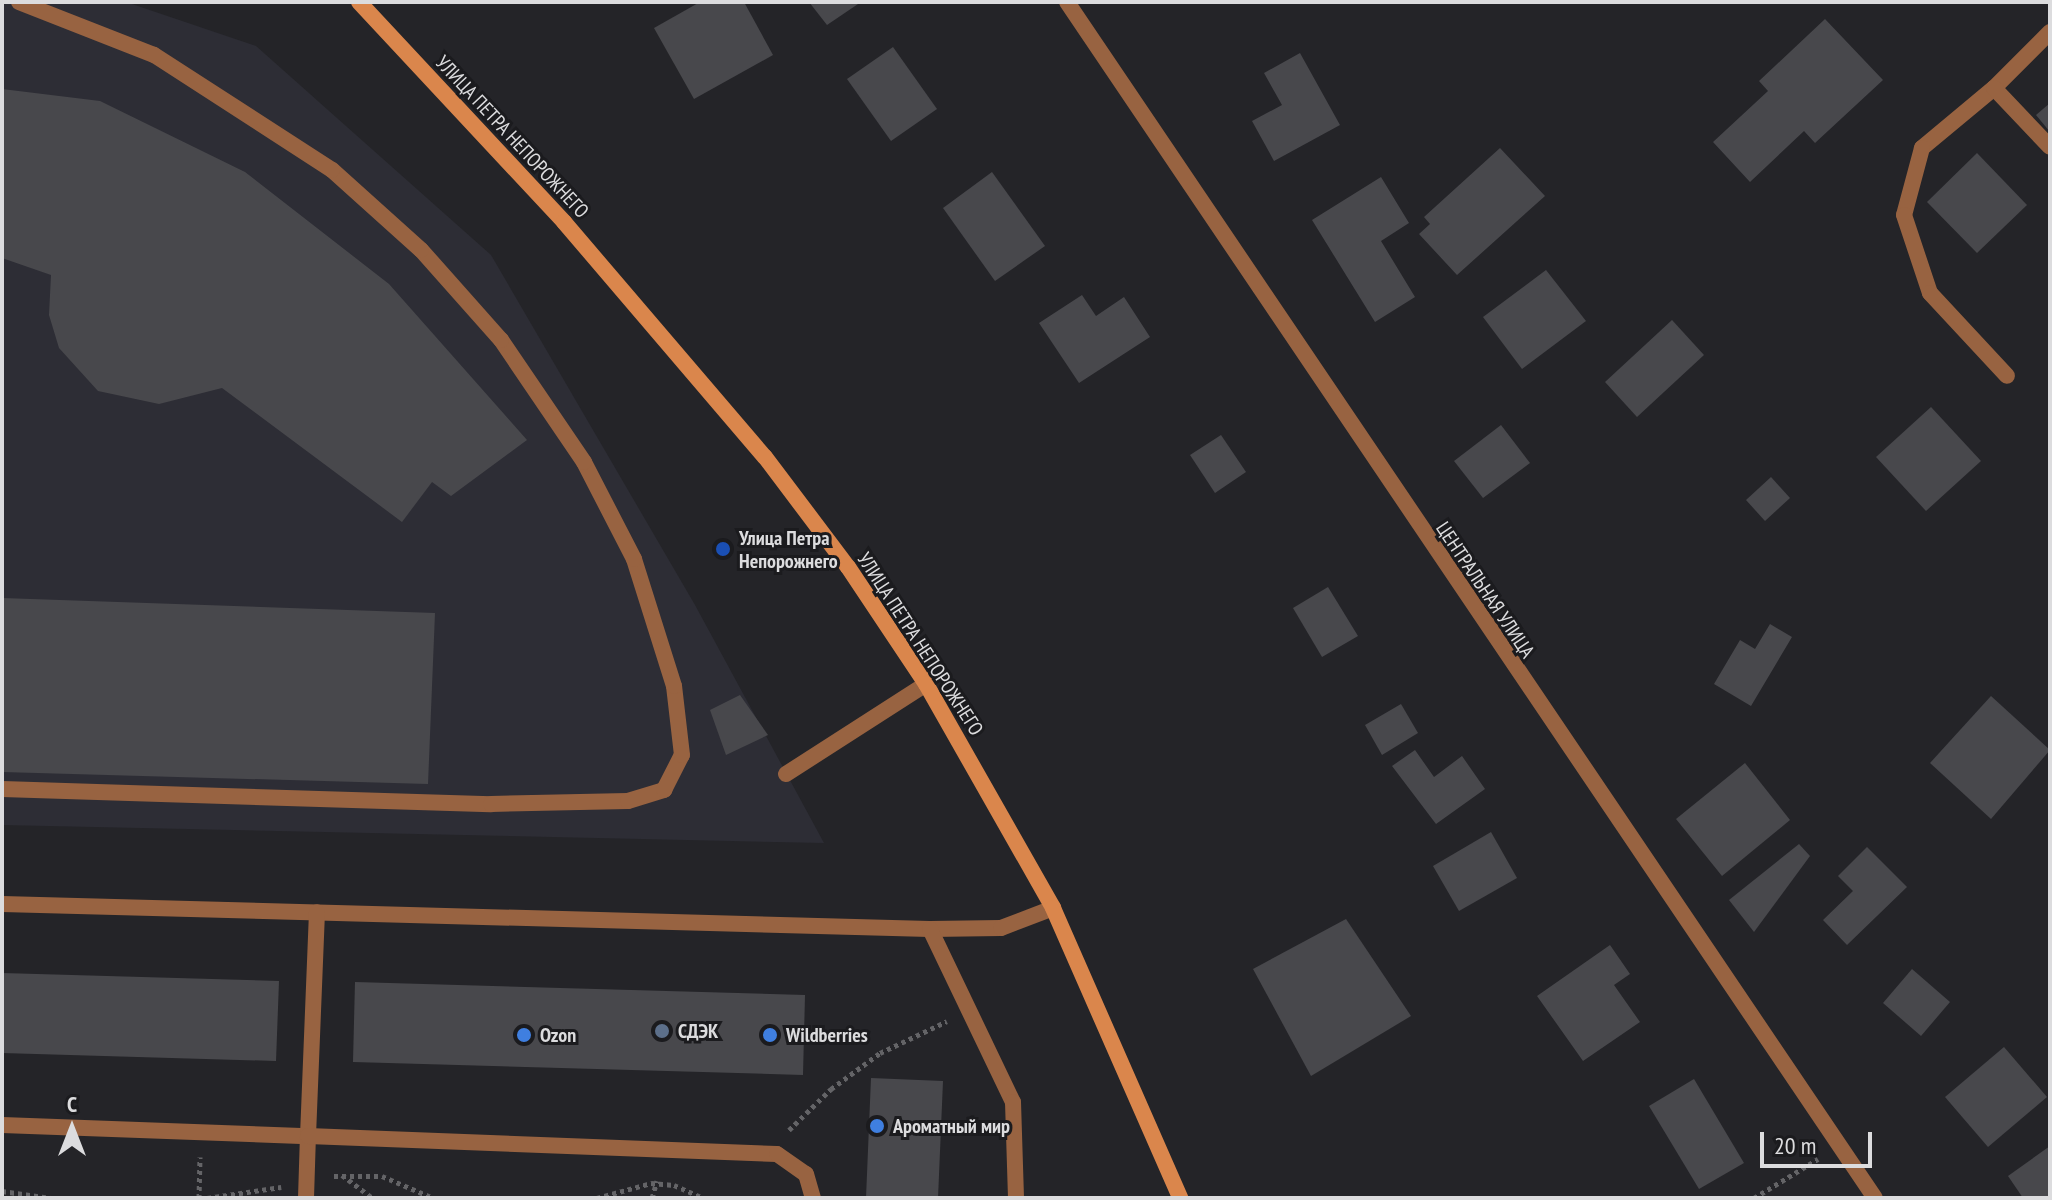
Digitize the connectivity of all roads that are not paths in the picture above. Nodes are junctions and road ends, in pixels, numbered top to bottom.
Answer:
1 (19, 2) edge
2 (359, 2) edge
3 (1067, 2) edge
4 (2050, 32) edge
5 (1994, 88) junction
6 (2050, 147) edge
7 (2007, 376) dead end
8 (926, 684) junction
9 (786, 774) dead end
10 (2, 789) edge
11 (2, 904) edge
12 (1053, 908) junction
13 (317, 912) junction
14 (930, 929) junction
15 (2, 1125) edge
16 (308, 1136) junction
17 (306, 1190) edge
18 (813, 1198) edge
19 (1016, 1198) edge
20 (1180, 1198) edge
21 (1875, 1198) edge

1 - 10 street
2 - 8 street, УЛИЦА ПЕТРА НЕПОРОЖНЕГО
3 - 21 street, ЦЕНТРАЛЬНАЯ УЛИЦА
4 - 5 street
5 - 6 street
5 - 7 street
8 - 9 street
8 - 12 street, УЛИЦА ПЕТРА НЕПОРОЖНЕГО
11 - 13 street
12 - 14 street
12 - 20 street, УЛИЦА ПЕТРА НЕПОРОЖНЕГО
13 - 14 street
13 - 16 street
14 - 19 street
15 - 16 street
16 - 17 street
16 - 18 street

